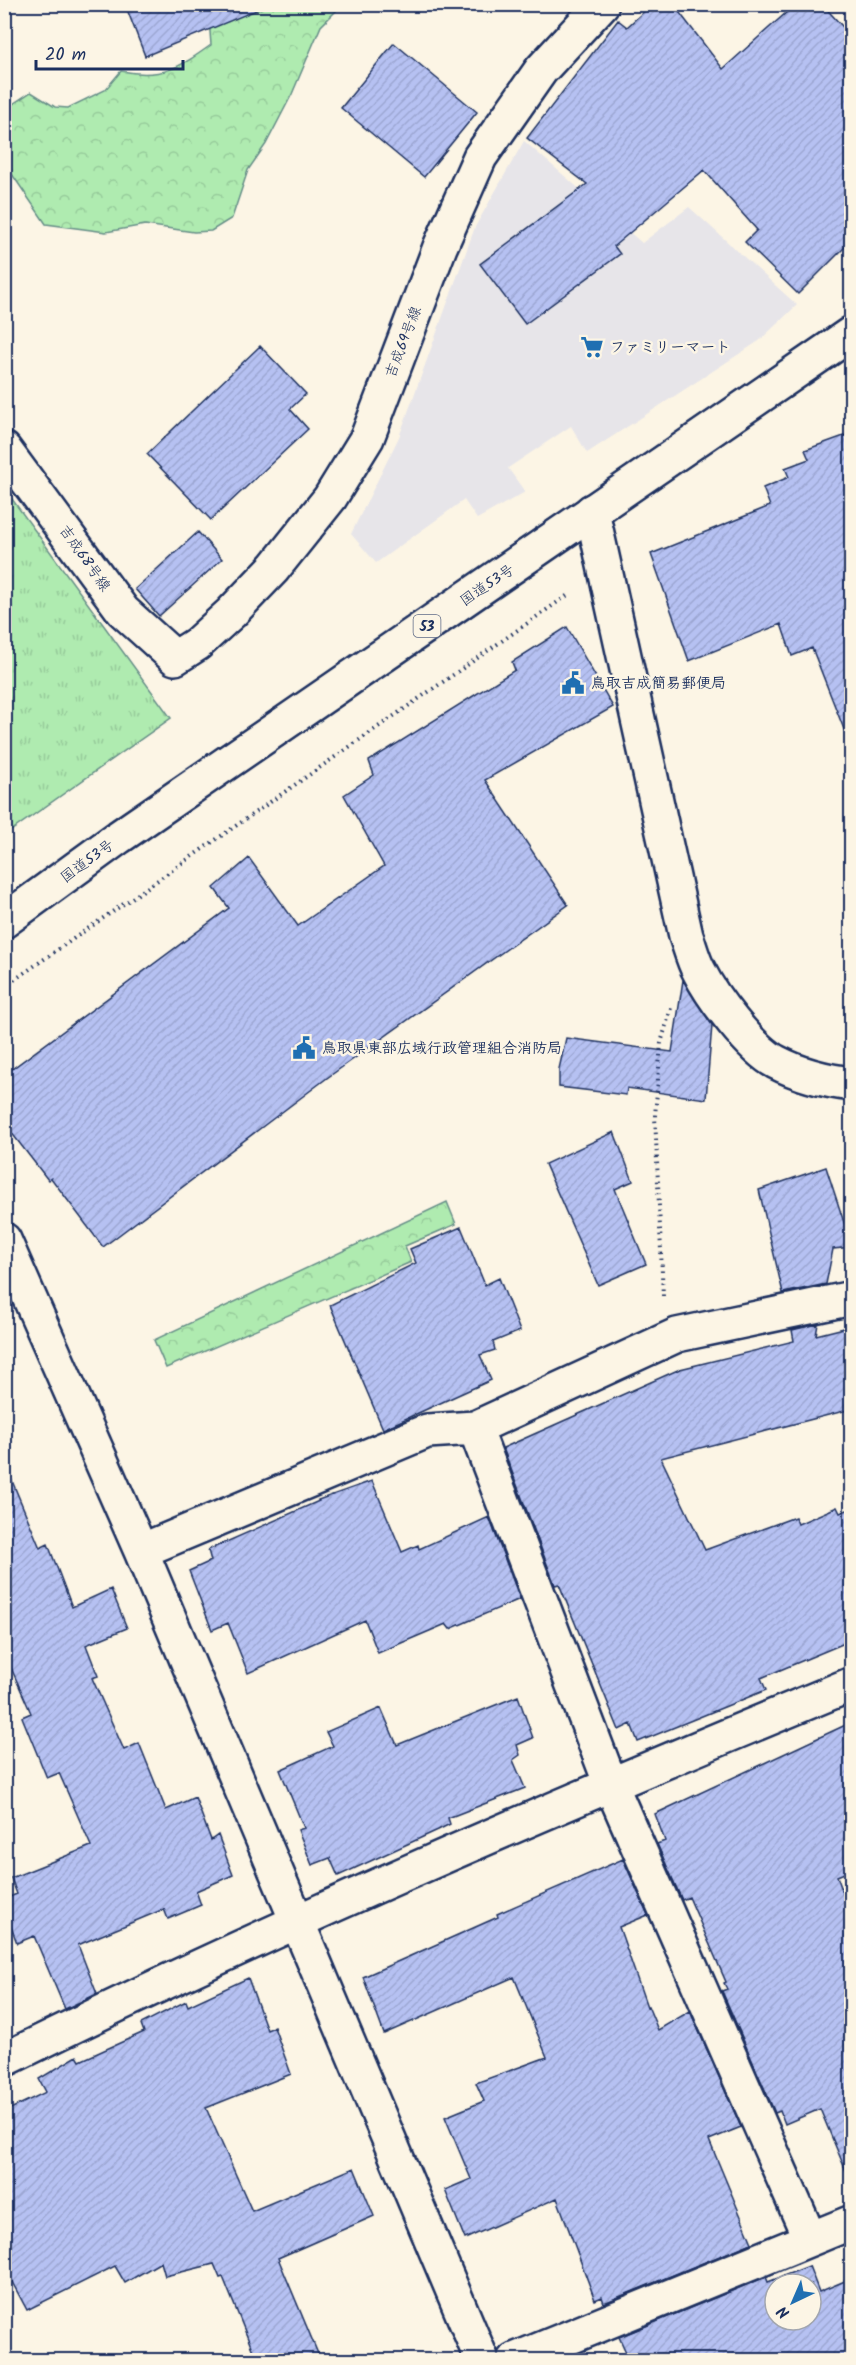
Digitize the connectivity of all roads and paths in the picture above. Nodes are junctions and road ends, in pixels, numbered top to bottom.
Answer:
1 (603, 4) edge
2 (852, 333) edge
3 (4, 449) edge
4 (592, 512) junction
5 (572, 592) dead end
6 (175, 658) joint
7 (4, 921) edge
8 (690, 948) junction
9 (4, 987) edge
10 (852, 1084) edge
11 (4, 1240) edge
12 (852, 1298) edge
13 (664, 1340) junction
14 (475, 1428) junction
15 (141, 1551) junction
16 (852, 1684) edge
17 (611, 1785) junction
18 (297, 1924) junction
19 (4, 2060) edge
20 (852, 2222) edge
21 (810, 2239) junction
22 (482, 2361) edge
23 (514, 2361) edge

1 - 6 main road, 吉成69号線
2 - 4 main road, 国道53号 / 53
3 - 6 main road, 吉成68号線
4 - 7 main road, 国道53号 / 53
4 - 8 main road
5 - 9 path
8 - 10 main road
8 - 13 path
11 - 15 main road
12 - 13 main road
13 - 14 main road
14 - 15 main road
14 - 17 main road
15 - 18 main road
16 - 17 main road
17 - 18 main road
17 - 21 main road
18 - 19 main road
18 - 22 main road
20 - 21 main road
21 - 23 main road

